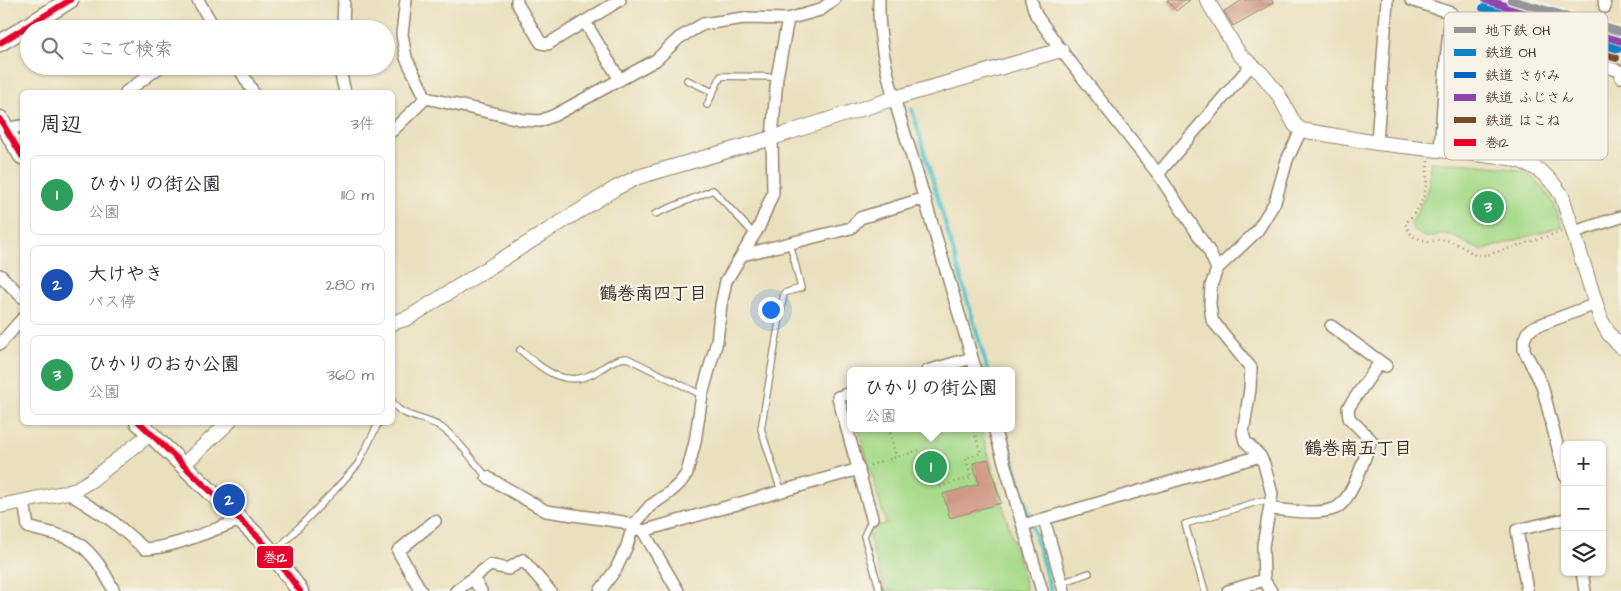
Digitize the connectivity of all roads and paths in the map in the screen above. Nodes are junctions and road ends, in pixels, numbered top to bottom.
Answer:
1 (70, 0) edge
2 (198, 0) edge
3 (344, 0) edge
4 (406, 0) edge
5 (517, 0) edge
6 (620, 0) edge
7 (834, 0) edge
8 (879, 0) edge
9 (1031, 0) edge
10 (1207, 0) edge
11 (1387, 0) edge
12 (1411, 0) edge
13 (1448, 12) edge
14 (788, 18) junction
15 (37, 20) edge
16 (209, 20) edge
17 (343, 20) edge
18 (585, 22) junction
19 (20, 31) edge
20 (0, 43) edge
21 (1061, 50) junction
22 (1252, 64) junction
23 (1608, 67) edge
24 (149, 75) edge
25 (243, 75) edge
26 (341, 75) edge
27 (777, 77) junction
28 (1621, 77) edge
29 (620, 80) junction
30 (687, 80) dead end
31 (129, 90) edge
32 (252, 90) edge
33 (345, 90) edge
34 (1444, 90) edge
35 (713, 92) junction
36 (426, 98) junction
37 (895, 98) junction
38 (707, 105) dead end
39 (10, 125) edge
40 (395, 128) edge
41 (1301, 130) junction
42 (772, 138) junction
43 (1377, 143) junction
44 (20, 151) edge
45 (1440, 151) junction
46 (1444, 151) edge
47 (1428, 159) dead end
48 (1517, 160) edge
49 (1158, 174) junction
50 (925, 198) junction
51 (655, 214) dead end
52 (1621, 217) edge
53 (1570, 231) junction
54 (754, 234) junction
55 (790, 243) junction
56 (742, 254) junction
57 (1217, 270) junction
58 (0, 275) edge
59 (20, 295) edge
60 (1596, 304) junction
61 (395, 320) edge
62 (20, 321) edge
63 (1332, 326) dead end
64 (0, 344) edge
65 (1621, 347) edge
66 (520, 350) dead end
67 (972, 358) junction
68 (941, 367) edge
69 (975, 367) edge
70 (847, 394) edge
71 (702, 395) junction
72 (395, 407) edge
73 (141, 425) edge
74 (226, 425) edge
75 (378, 425) edge
76 (847, 428) edge
77 (848, 432) edge
78 (890, 432) edge
79 (974, 432) edge
80 (995, 432) edge
81 (150, 434) junction
82 (920, 450) dead end
83 (1260, 456) junction
84 (896, 457) junction
85 (1561, 460) edge
86 (183, 465) junction
87 (859, 469) junction
88 (487, 477) joint
89 (940, 488) dead end
90 (782, 491) junction
91 (67, 492) junction
92 (24, 501) junction
93 (0, 506) edge
94 (1271, 506) junction
95 (872, 518) joint
96 (1044, 519) junction
97 (241, 520) junction
98 (1561, 520) edge
99 (435, 521) dead end
100 (1024, 525) junction
101 (638, 529) junction
102 (273, 554) junction
103 (1089, 573) dead end
104 (1583, 576) edge
105 (473, 578) junction
106 (1264, 580) junction
107 (1063, 587) edge
108 (114, 591) edge
109 (300, 591) edge
110 (421, 591) edge
111 (456, 591) edge
112 (480, 591) edge
113 (550, 591) edge
114 (600, 591) edge
115 (678, 591) edge
116 (880, 591) edge
117 (1042, 591) edge
118 (1205, 591) edge
119 (1228, 591) edge
120 (1271, 591) edge
121 (1527, 591) edge
122 (1585, 591) edge

1 - 15 main road
2 - 16 street
3 - 17 street
4 - 36 street
5 - 18 street
6 - 18 street
7 - 14 street
8 - 37 street
9 - 21 street
10 - 22 street
11 - 43 street
12 - 13 street
14 - 27 street
14 - 29 street
18 - 29 street
19 - 20 main road
21 - 37 street
21 - 49 street
22 - 41 street
22 - 49 street
23 - 28 street
24 - 31 street
25 - 32 street
26 - 33 street
27 - 35 lane
27 - 42 street
29 - 36 street
30 - 35 lane
34 - 45 street
35 - 38 lane
36 - 40 street
37 - 42 street
37 - 50 street
39 - 44 main road
41 - 43 street
41 - 57 street
42 - 54 street
42 - 61 street
43 - 45 street
45 - 46 street
47 - 53 path
48 - 53 street
49 - 57 street
50 - 55 street
50 - 67 street
51 - 54 lane
52 - 53 street
53 - 60 street
54 - 56 street
55 - 56 street
55 - 90 lane
56 - 71 street
57 - 83 street
58 - 59 street
60 - 65 street
60 - 85 street
62 - 64 street
63 - 94 street
66 - 71 lane
67 - 68 street
67 - 69 street
70 - 76 street
71 - 101 street
72 - 88 lane
73 - 81 main road
74 - 86 street
75 - 102 lane
77 - 87 street
78 - 84 path
79 - 89 path
80 - 100 street
81 - 86 main road
81 - 91 street
82 - 84 path
83 - 94 street
83 - 96 street
84 - 87 path
86 - 97 main road
87 - 90 street
87 - 95 street
88 - 101 street
90 - 101 street
91 - 92 street
91 - 97 street
92 - 93 street
92 - 108 street
94 - 106 street
94 - 118 lane
95 - 116 lane
96 - 100 street
96 - 107 street
97 - 102 main road
98 - 121 street
99 - 110 street
100 - 117 street
101 - 114 street
101 - 115 street
102 - 109 main road
103 - 107 lane
104 - 122 street
105 - 111 street
105 - 112 street
105 - 113 street
106 - 119 street
106 - 120 street

